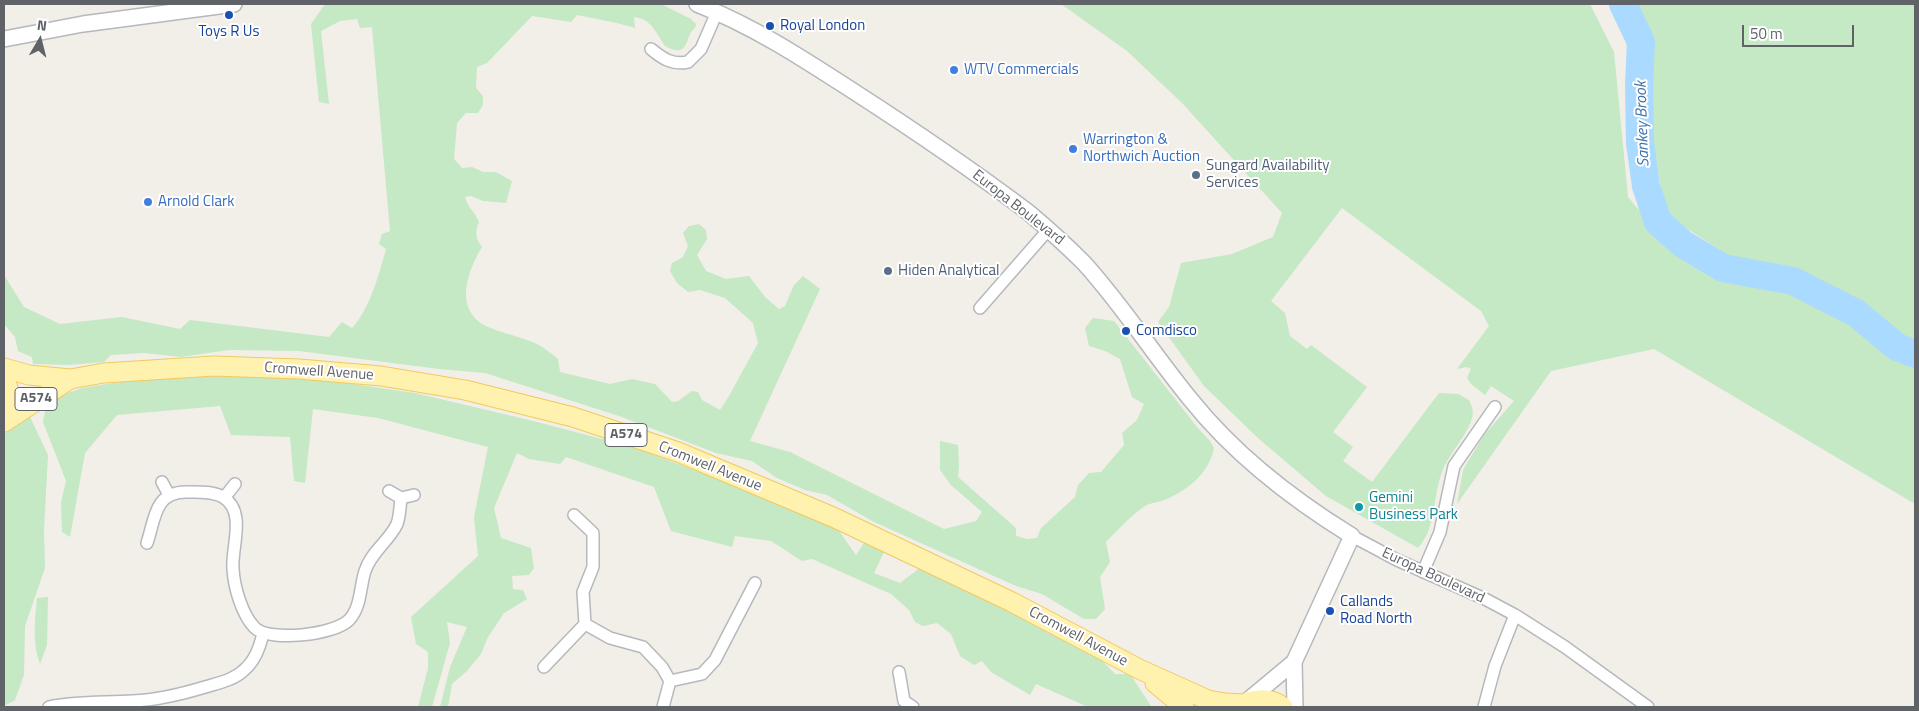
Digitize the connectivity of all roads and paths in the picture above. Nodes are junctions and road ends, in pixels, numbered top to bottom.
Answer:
1 (234, 4) edge
2 (697, 4) edge
3 (188, 7) edge
4 (717, 12) junction
5 (4, 39) edge
6 (651, 49) dead end
7 (1049, 229) junction
8 (980, 308) dead end
9 (4, 368) edge
10 (4, 378) edge
11 (70, 379) junction
12 (1495, 407) dead end
13 (4, 418) edge
14 (4, 422) edge
15 (162, 482) dead end
16 (235, 484) dead end
17 (389, 491) dead end
18 (168, 495) junction
19 (414, 495) dead end
20 (224, 498) junction
21 (401, 498) junction
22 (574, 515) dead end
23 (1352, 536) junction
24 (146, 545) dead end
25 (1423, 572) junction
26 (755, 584) dead end
27 (1515, 615) junction
28 (585, 624) junction
29 (263, 633) junction
30 (1294, 662) junction
31 (544, 667) dead end
32 (1139, 669) junction
33 (899, 672) dead end
34 (670, 681) junction
35 (161, 703) edge
36 (1242, 705) edge
37 (49, 707) edge
38 (663, 707) edge
39 (913, 707) edge
40 (1184, 707) edge
41 (1283, 707) edge
42 (1295, 707) edge
43 (1484, 707) edge
44 (1648, 707) edge

1 - 3 street
2 - 4 street, Europa Boulevard
3 - 5 street
4 - 6 street
4 - 7 street, Europa Boulevard
7 - 8 street
7 - 23 street, Europa Boulevard
9 - 11 main road, Cromwell Avenue / A574
10 - 13 main road, A574
11 - 14 main road, Cromwell Avenue / A574
11 - 32 main road, Cromwell Avenue / A574
12 - 25 street
15 - 18 street
16 - 20 street
17 - 21 street
18 - 20 street
18 - 24 street
19 - 21 street
20 - 29 street
21 - 29 street
22 - 28 street
23 - 25 street, Europa Boulevard
23 - 30 street
25 - 27 street, Europa Boulevard
26 - 34 street
27 - 43 street
27 - 44 street, Europa Boulevard
28 - 31 street
28 - 34 street
29 - 35 street
30 - 36 street
30 - 42 street
32 - 36 main road, Cromwell Avenue / A574
32 - 40 main road, Cromwell Avenue / A574
33 - 39 street
34 - 38 street
35 - 37 street
36 - 41 main road, A574

